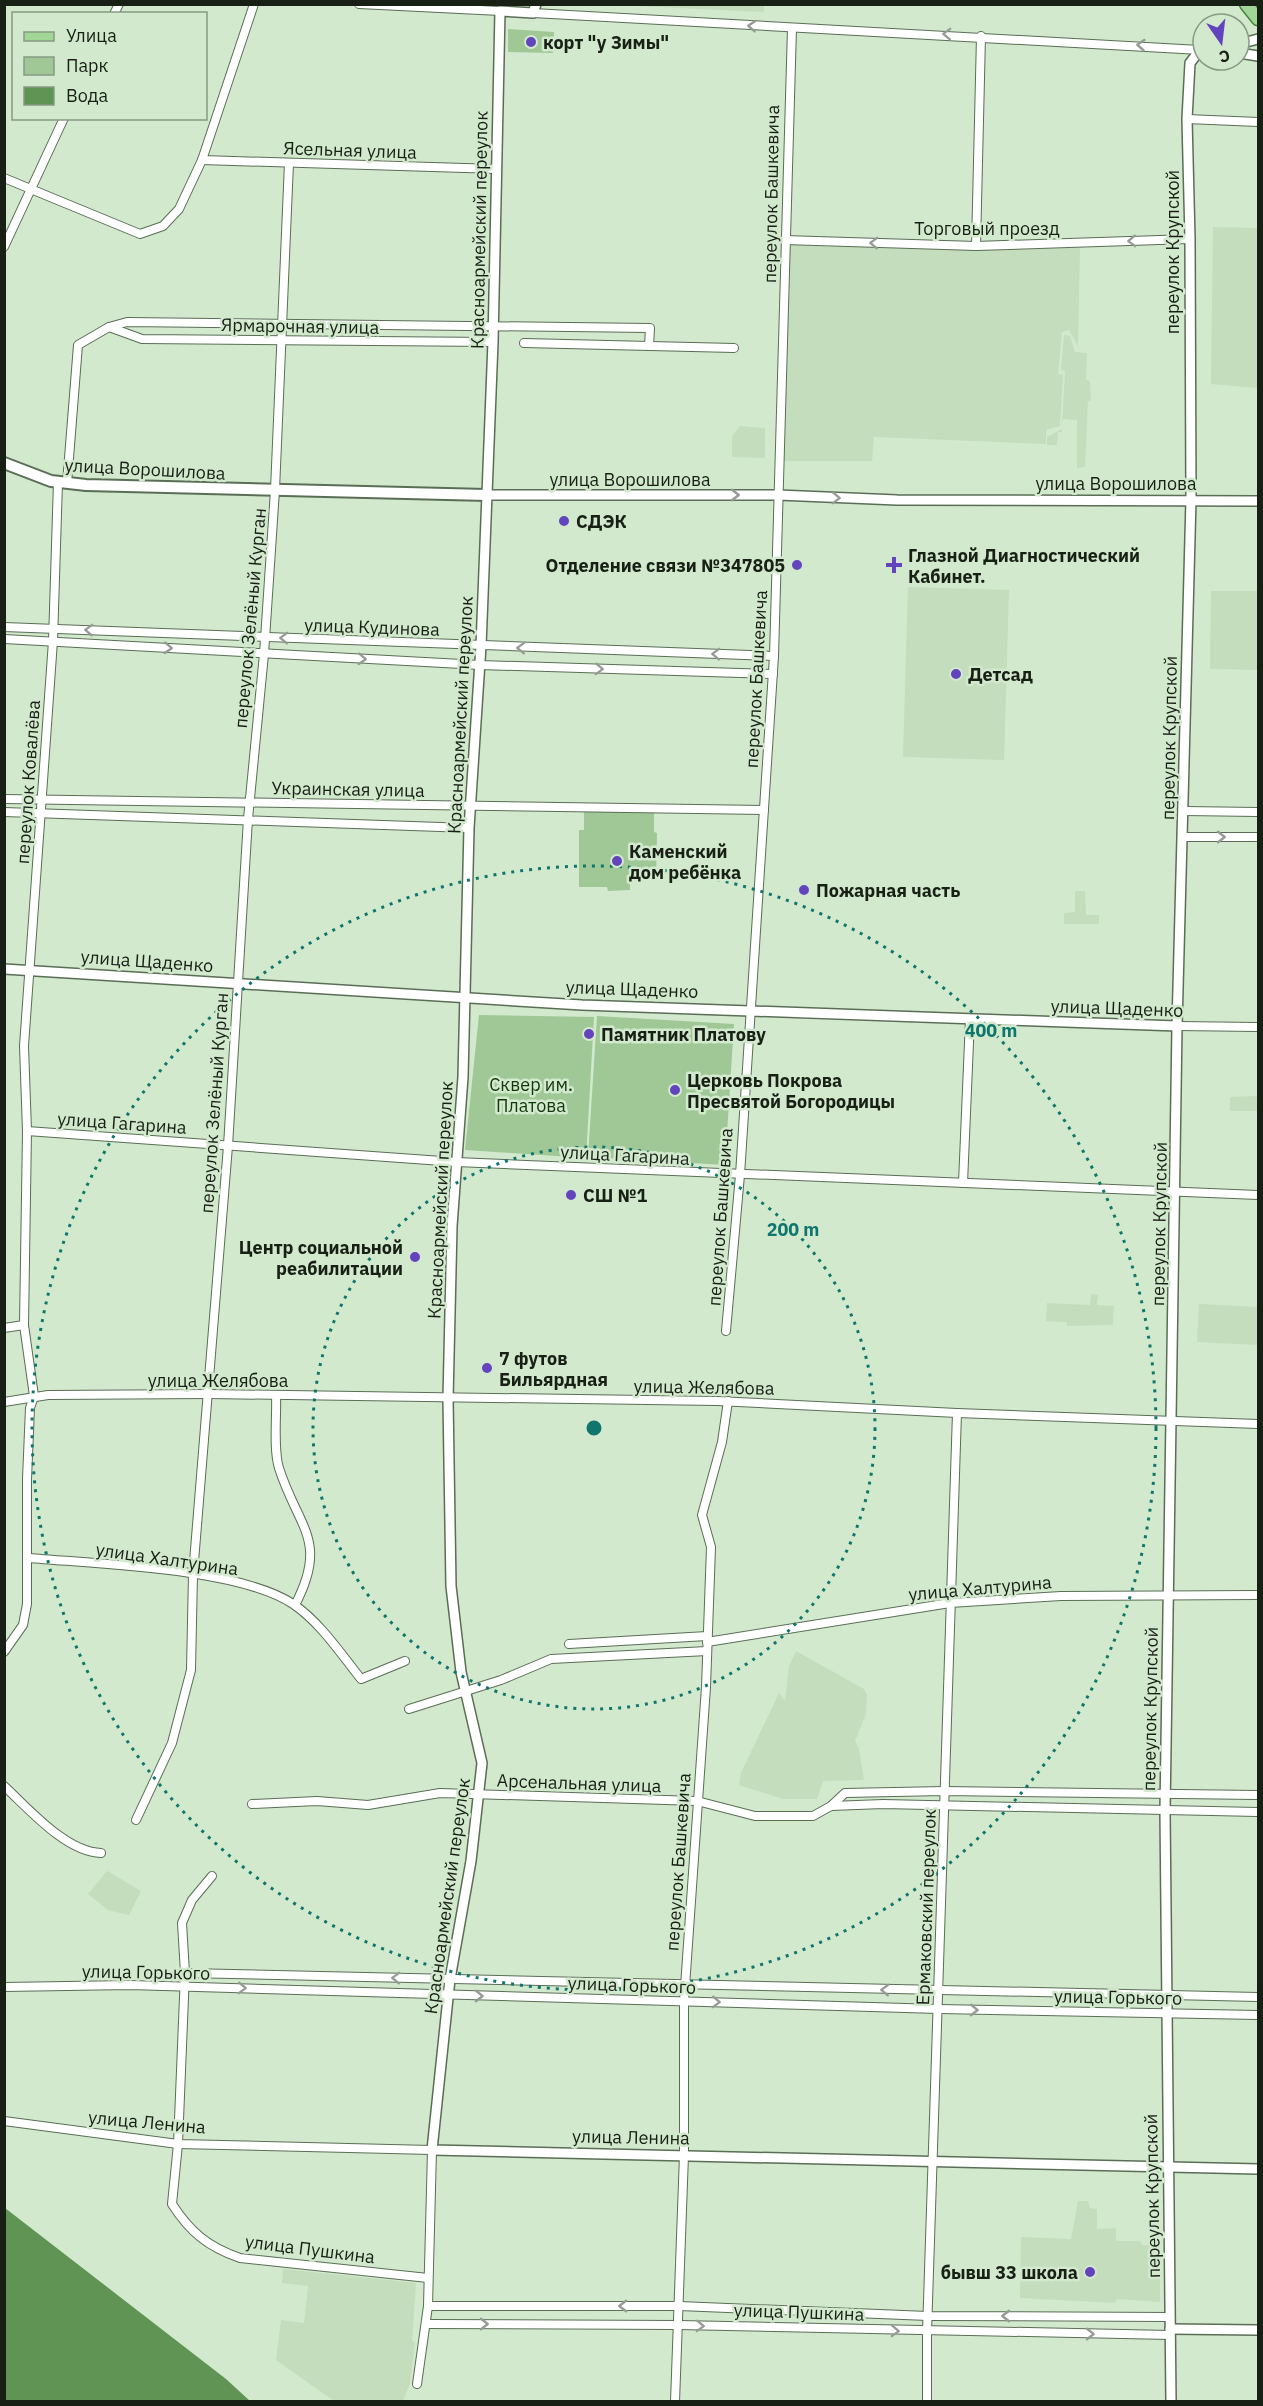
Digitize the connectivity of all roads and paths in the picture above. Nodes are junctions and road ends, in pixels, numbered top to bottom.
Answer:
1 (254, 4) edge
2 (359, 4) edge
3 (1246, 4) edge
4 (404, 6) edge
5 (535, 9) edge
6 (500, 11) junction
7 (1258, 19) edge
8 (792, 28) junction
9 (981, 36) junction
10 (1191, 48) edge
11 (1191, 63) edge
12 (1187, 119) junction
13 (63, 120) edge
14 (1258, 122) edge
15 (202, 160) junction
16 (289, 163) junction
17 (497, 169) junction
18 (4, 178) edge
19 (29, 189) junction
20 (1190, 239) junction
21 (784, 240) junction
22 (976, 246) junction
23 (4, 247) edge
24 (281, 323) junction
25 (493, 324) junction
26 (109, 327) junction
27 (280, 341) junction
28 (493, 342) junction
29 (524, 343) dead end
30 (649, 346) junction
31 (734, 348) dead end
32 (4, 463) edge
33 (63, 483) junction
34 (275, 490) junction
35 (487, 495) junction
36 (778, 495) junction
37 (1191, 499) junction
38 (1258, 501) edge
39 (4, 627) edge
40 (52, 629) junction
41 (265, 637) junction
42 (4, 639) edge
43 (53, 641) junction
44 (481, 646) junction
45 (264, 654) junction
46 (774, 656) junction
47 (480, 665) junction
48 (773, 674) junction
49 (41, 799) junction
50 (4, 800) edge
51 (249, 803) junction
52 (471, 805) junction
53 (764, 810) junction
54 (1184, 811) junction
55 (4, 812) edge
56 (1258, 812) edge
57 (40, 813) junction
58 (248, 819) junction
59 (469, 828) junction
60 (1183, 837) junction
61 (1258, 837) edge
62 (4, 969) edge
63 (30, 970) junction
64 (237, 984) junction
65 (466, 996) junction
66 (749, 1011) junction
67 (970, 1020) junction
68 (1177, 1026) junction
69 (1258, 1027) edge
70 (27, 1131) junction
71 (228, 1146) junction
72 (456, 1162) junction
73 (740, 1175) junction
74 (963, 1183) junction
75 (1176, 1193) junction
76 (1258, 1195) edge
77 (24, 1325) junction
78 (4, 1328) edge
79 (726, 1331) dead end
80 (209, 1394) junction
81 (276, 1395) junction
82 (34, 1396) junction
83 (448, 1399) junction
84 (728, 1401) junction
85 (4, 1402) edge
86 (957, 1413) junction
87 (1172, 1421) junction
88 (1258, 1424) edge
89 (29, 1558) junction
90 (194, 1574) junction
91 (1169, 1594) junction
92 (1258, 1595) edge
93 (950, 1602) junction
94 (295, 1605) junction
95 (707, 1643) junction
96 (569, 1644) dead end
97 (4, 1652) edge
98 (405, 1661) dead end
99 (465, 1692) junction
100 (409, 1709) dead end
101 (4, 1786) edge
102 (944, 1791) junction
103 (1165, 1795) junction
104 (1258, 1795) edge
105 (479, 1796) junction
106 (697, 1801) junction
107 (252, 1804) dead end
108 (945, 1805) junction
109 (831, 1806) junction
110 (1165, 1811) junction
111 (1258, 1812) edge
112 (136, 1820) dead end
113 (101, 1853) dead end
114 (212, 1876) dead end
115 (184, 1973) junction
116 (450, 1979) junction
117 (685, 1983) junction
118 (184, 1987) junction
119 (4, 1988) edge
120 (939, 1991) junction
121 (449, 1995) junction
122 (1166, 1996) junction
123 (1258, 1997) edge
124 (684, 2001) junction
125 (939, 2009) junction
126 (1167, 2013) junction
127 (1258, 2016) edge
128 (4, 2121) edge
129 (178, 2144) junction
130 (432, 2150) junction
131 (684, 2155) junction
132 (932, 2159) junction
133 (1167, 2167) junction
134 (1258, 2169) edge
135 (428, 2278) junction
136 (428, 2306) junction
137 (679, 2306) junction
138 (928, 2316) junction
139 (1170, 2317) junction
140 (426, 2324) junction
141 (679, 2325) junction
142 (1258, 2330) edge
143 (927, 2332) junction
144 (1170, 2332) junction
145 (417, 2384) dead end
146 (675, 2402) edge
147 (927, 2402) edge
148 (1171, 2402) edge

1 - 15 street
2 - 4 street
3 - 7 main road
4 - 6 street
5 - 6 street
8 -> 5 street
6 - 17 street, Красноармейский переулок
9 -> 8 street
8 - 21 street, переулок Башкевича
10 -> 9 street
9 - 22 street
11 - 12 street, переулок Крупской
12 - 14 street
12 - 20 street, переулок Крупской
13 - 19 street
15 - 16 street, Ясельная улица
15 - 19 street
16 - 17 street, Ясельная улица
16 - 24 street, переулок Зелёный Курган
17 - 25 street, Красноармейский переулок
18 - 19 street
19 - 23 street
20 -> 22 street, Торговый проезд
20 - 37 street, переулок Крупской
22 -> 21 street, Торговый проезд
21 - 36 street, переулок Башкевича
24 - 25 street
24 - 26 street
24 - 27 street, переулок Зелёный Курган
25 - 28 street, Красноармейский переулок
25 - 30 street
26 - 27 street, Ярмарочная улица
26 - 33 street, переулок Ковалёва
27 - 28 street, Ярмарочная улица
27 - 34 street, переулок Зелёный Курган
28 - 35 street, Красноармейский переулок
29 - 30 street
30 - 31 street
32 - 33 main road, улица Ворошилова
33 - 34 main road, улица Ворошилова
33 - 40 street, переулок Ковалёва
34 - 35 main road, улица Ворошилова
34 - 41 street, переулок Зелёный Курган
35 -> 36 street, улица Ворошилова
35 - 44 street, Красноармейский переулок
36 -> 37 street, улица Ворошилова
36 - 46 street, переулок Башкевича
37 - 38 street, улица Ворошилова
37 - 54 street, переулок Крупской
39 - 40 street, улица Кудинова
41 -> 40 street, улица Кудинова
40 - 43 street, переулок Ковалёва
44 -> 41 street, улица Кудинова
41 - 45 street, переулок Зелёный Курган
42 - 43 street, улица Кудинова
43 -> 45 street, улица Кудинова
43 - 49 street, переулок Ковалёва
46 -> 44 street, улица Кудинова
44 - 47 street, Красноармейский переулок
45 -> 47 street, улица Кудинова
45 - 51 street, переулок Зелёный Курган
46 - 48 street, переулок Башкевича
47 -> 48 street, улица Кудинова
47 - 52 street, Красноармейский переулок
48 - 53 street, переулок Башкевича
49 - 50 street, Украинская улица
49 - 51 street, Украинская улица
49 - 57 street, переулок Ковалёва
51 - 52 street, Украинская улица
51 - 58 street, переулок Зелёный Курган
52 - 53 street, Украинская улица
52 - 59 street, Красноармейский переулок
53 - 66 street, переулок Башкевича
54 - 56 street
54 - 60 street, переулок Крупской
55 - 57 street, Украинская улица
57 - 58 street, Украинская улица
57 - 63 street, переулок Ковалёва
58 - 59 street, Украинская улица
58 - 64 street, переулок Зелёный Курган
59 - 65 street, Красноармейский переулок
60 -> 61 street
60 - 68 street, переулок Крупской
62 - 63 street, улица Щаденко
63 - 64 street, улица Щаденко
63 - 70 street, переулок Ковалёва
64 - 65 street, улица Щаденко
64 - 71 street, переулок Зелёный Курган
65 - 66 street, улица Щаденко
65 - 72 street, Красноармейский переулок
66 - 67 street, улица Щаденко
66 - 73 street, переулок Башкевича
67 - 68 street, улица Щаденко
67 - 74 street
68 - 69 street, улица Щаденко
68 - 75 street, переулок Крупской
70 - 71 street, улица Гагарина
70 - 77 street, переулок Ковалёва
71 - 72 street, улица Гагарина
71 - 80 street, переулок Зелёный Курган
72 - 73 street, улица Гагарина
72 - 83 street, Красноармейский переулок
73 - 74 street, улица Гагарина
73 - 79 street, переулок Башкевича
74 - 75 street, улица Гагарина
75 - 76 street, улица Гагарина
75 - 87 street, переулок Крупской
77 - 78 street
77 - 82 street, переулок Ковалёва
80 - 81 street, улица Желябова
80 - 82 street, улица Желябова
80 - 90 street, переулок Зелёный Курган
81 - 83 street, улица Желябова
81 - 94 street
82 - 85 street, улица Желябова
82 - 89 street, переулок Ковалёва
83 - 84 street, улица Желябова
83 - 99 street, Красноармейский переулок
84 - 86 street, улица Желябова
84 - 95 street, переулок Башкевича
86 - 87 street, улица Желябова
86 - 93 street, Ермаковский переулок
87 - 88 street, улица Желябова
87 - 91 street, переулок Крупской
89 - 90 street, улица Халтурина
89 - 97 street, переулок Ковалёва
90 - 94 street, улица Халтурина
90 - 112 street, переулок Зелёный Курган
91 - 92 street, улица Халтурина
91 - 93 street, улица Халтурина
91 - 103 street, переулок Крупской
93 - 95 street, улица Халтурина
93 - 102 street, Ермаковский переулок
94 - 98 street, улица Халтурина
95 - 96 street
95 - 99 street, улица Халтурина
95 - 106 street, переулок Башкевича
99 - 100 street, улица Халтурина
99 - 105 street, Красноармейский переулок
101 - 113 street
102 - 103 street, Арсенальная улица
102 - 108 street, Ермаковский переулок
102 - 109 street, Арсенальная улица
103 - 104 street, Арсенальная улица
103 - 110 street, переулок Крупской
105 - 106 street, Арсенальная улица
105 - 107 street, Арсенальная улица
105 - 116 street, Красноармейский переулок
106 - 109 street, Арсенальная улица
106 - 117 street, переулок Башкевича
108 - 109 street, Арсенальная улица
108 - 110 street, Арсенальная улица
108 - 120 street, Ермаковский переулок
110 - 111 street, Арсенальная улица
110 - 122 street, переулок Крупской
114 - 115 street
116 -> 115 street, улица Горького
115 - 118 street
116 - 117 street, улица Горького
116 - 121 street, Красноармейский переулок
120 -> 117 street, улица Горького
117 - 124 street, переулок Башкевича
118 - 119 street, улица Горького
118 -> 121 street, улица Горького
118 - 129 street
120 - 122 street, улица Горького
120 - 125 street, Ермаковский переулок
121 -> 124 street, улица Горького
121 - 130 street, Красноармейский переулок
122 - 123 street, улица Горького
122 - 126 street, переулок Крупской
124 -> 125 street, улица Горького
124 - 131 street, переулок Башкевича
125 -> 126 street, улица Горького
125 - 132 street, Ермаковский переулок
126 - 127 street, улица Горького
126 - 133 street, переулок Крупской
128 - 129 street, улица Ленина
129 - 130 street, улица Ленина
129 - 135 street, улица Пушкина
130 - 131 street, улица Ленина
130 - 135 street, Красноармейский переулок
131 - 132 street, улица Ленина
131 - 137 street, переулок Башкевича
132 - 133 street, улица Ленина
132 - 138 street, Ермаковский переулок
133 - 134 street, улица Ленина
133 - 139 street, переулок Крупской
135 - 136 street, Красноармейский переулок
137 -> 136 street, улица Пушкина
136 - 140 street, Красноармейский переулок
137 - 138 street, улица Пушкина
137 - 141 street, переулок Башкевича
139 -> 138 street, улица Пушкина
138 - 143 street, Ермаковский переулок
139 - 144 street, переулок Крупской
140 -> 141 street, улица Пушкина
140 - 145 street, Красноармейский переулок
141 -> 143 street, улица Пушкина
141 - 146 street, переулок Башкевича
142 - 144 street, улица Пушкина
143 -> 144 street, улица Пушкина
143 - 147 street, Ермаковский переулок
144 - 148 street, переулок Крупской

